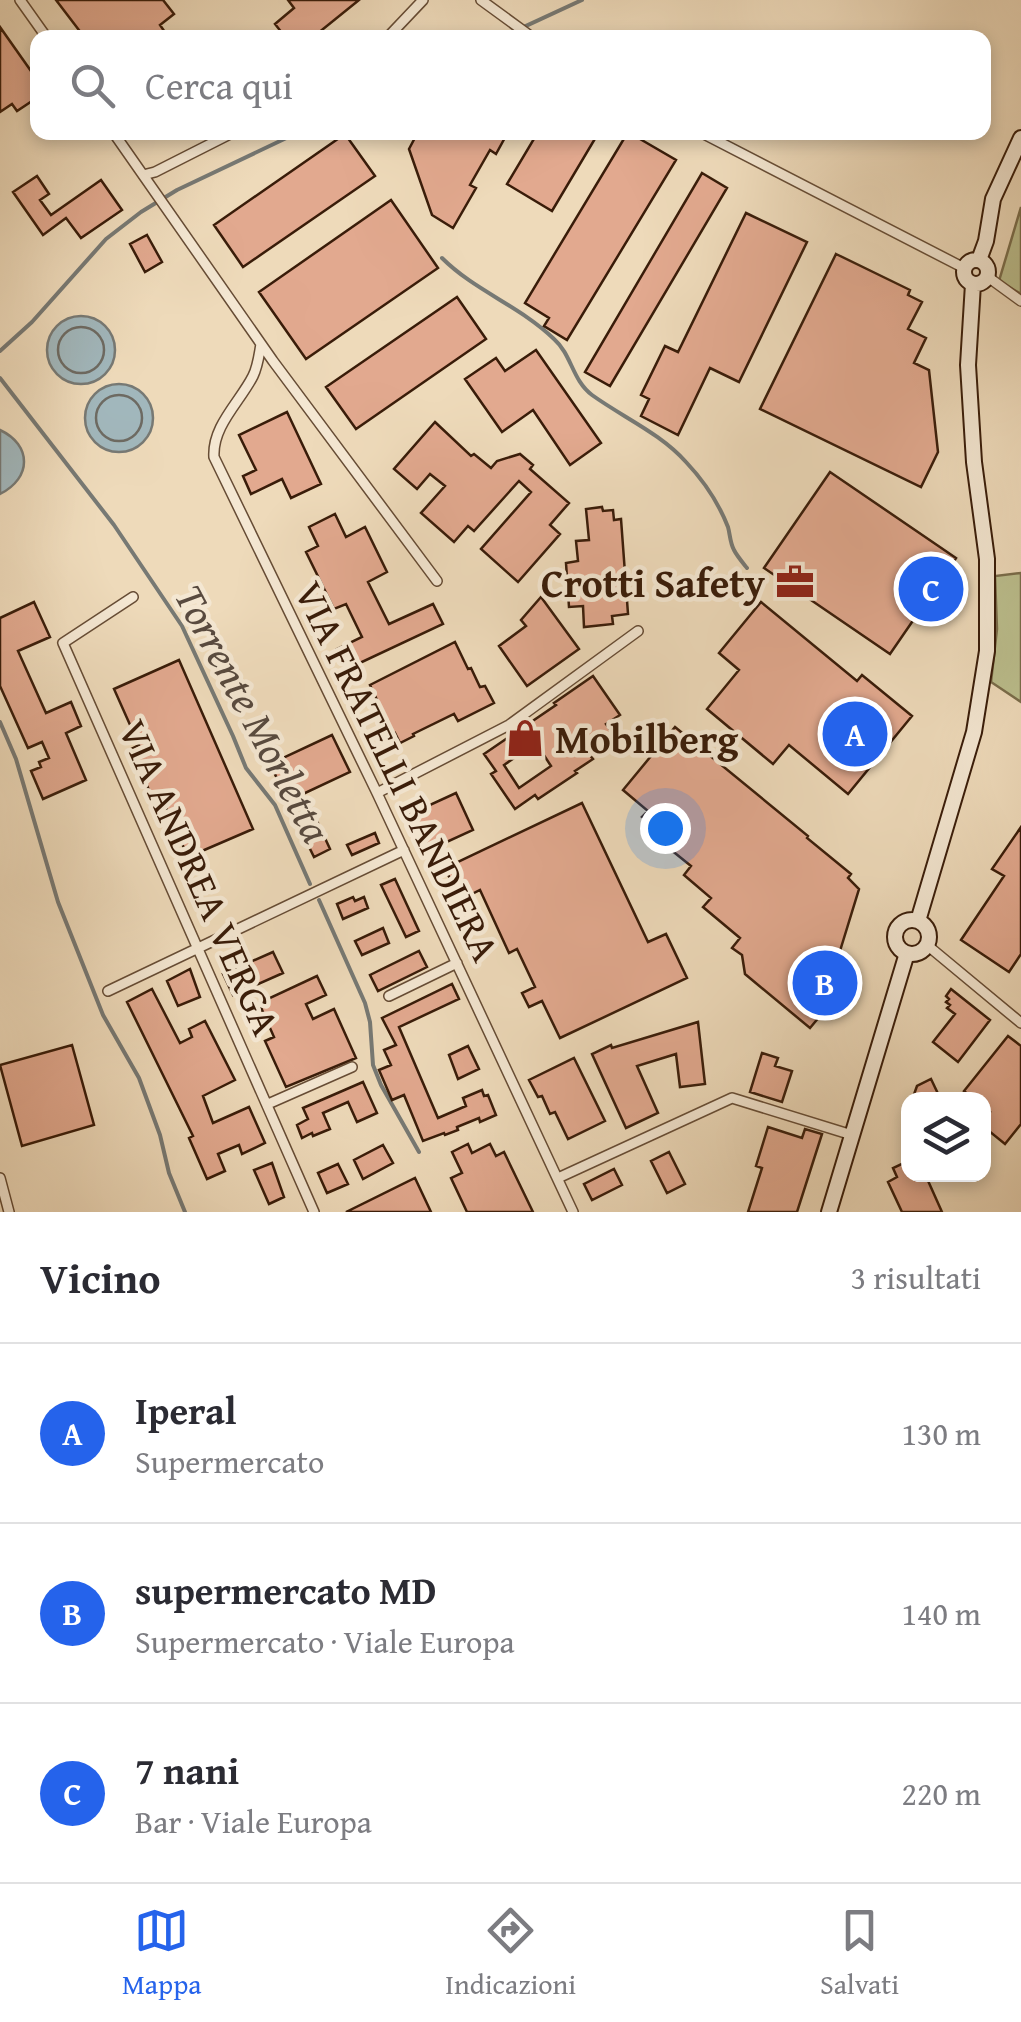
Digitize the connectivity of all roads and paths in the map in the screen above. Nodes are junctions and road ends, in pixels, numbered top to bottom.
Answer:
1 (20, 0) edge
2 (423, 0) edge
3 (481, 0) edge
4 (41, 30) edge
5 (395, 30) edge
6 (522, 30) edge
7 (1021, 138) edge
8 (119, 140) edge
9 (218, 140) edge
10 (716, 140) edge
11 (143, 175) junction
12 (979, 260) junction
13 (964, 268) junction
14 (988, 277) junction
15 (973, 284) junction
16 (1021, 301) edge
17 (261, 344) junction
18 (437, 581) dead end
19 (133, 597) dead end
20 (638, 632) dead end
21 (377, 793) junction
22 (404, 850) junction
23 (918, 921) junction
24 (927, 945) junction
25 (198, 948) junction
26 (907, 953) junction
27 (457, 964) junction
28 (108, 991) dead end
29 (389, 996) dead end
30 (1021, 1024) edge
31 (352, 1066) dead end
32 (268, 1104) junction
33 (852, 1135) junction
34 (0, 1178) edge
35 (558, 1178) junction
36 (9, 1212) edge
37 (314, 1212) edge
38 (573, 1212) edge
39 (829, 1212) edge

1 - 4 street
2 - 5 street
3 - 6 street
7 - 12 street
8 - 11 street
9 - 11 street
10 - 13 street
11 - 17 street
12 - 13 street
12 - 14 street
13 - 15 street
14 - 15 street
14 - 16 street
15 - 23 street
17 - 18 street
17 - 21 street, VIA FRATELLI BANDIERA
19 - 25 street, VIA ANDREA VERGA
20 - 21 street
21 - 22 street, VIA FRATELLI BANDIERA
22 - 25 street
22 - 27 street, VIA FRATELLI BANDIERA
23 - 24 street
23 - 26 street
24 - 26 street
24 - 30 street
25 - 28 street
25 - 32 street, VIA ANDREA VERGA
26 - 33 street
27 - 29 street
27 - 35 street, VIA FRATELLI BANDIERA
31 - 32 street
32 - 37 street, VIA ANDREA VERGA
33 - 35 street
33 - 39 street
34 - 36 street
35 - 38 street, VIA FRATELLI BANDIERA

